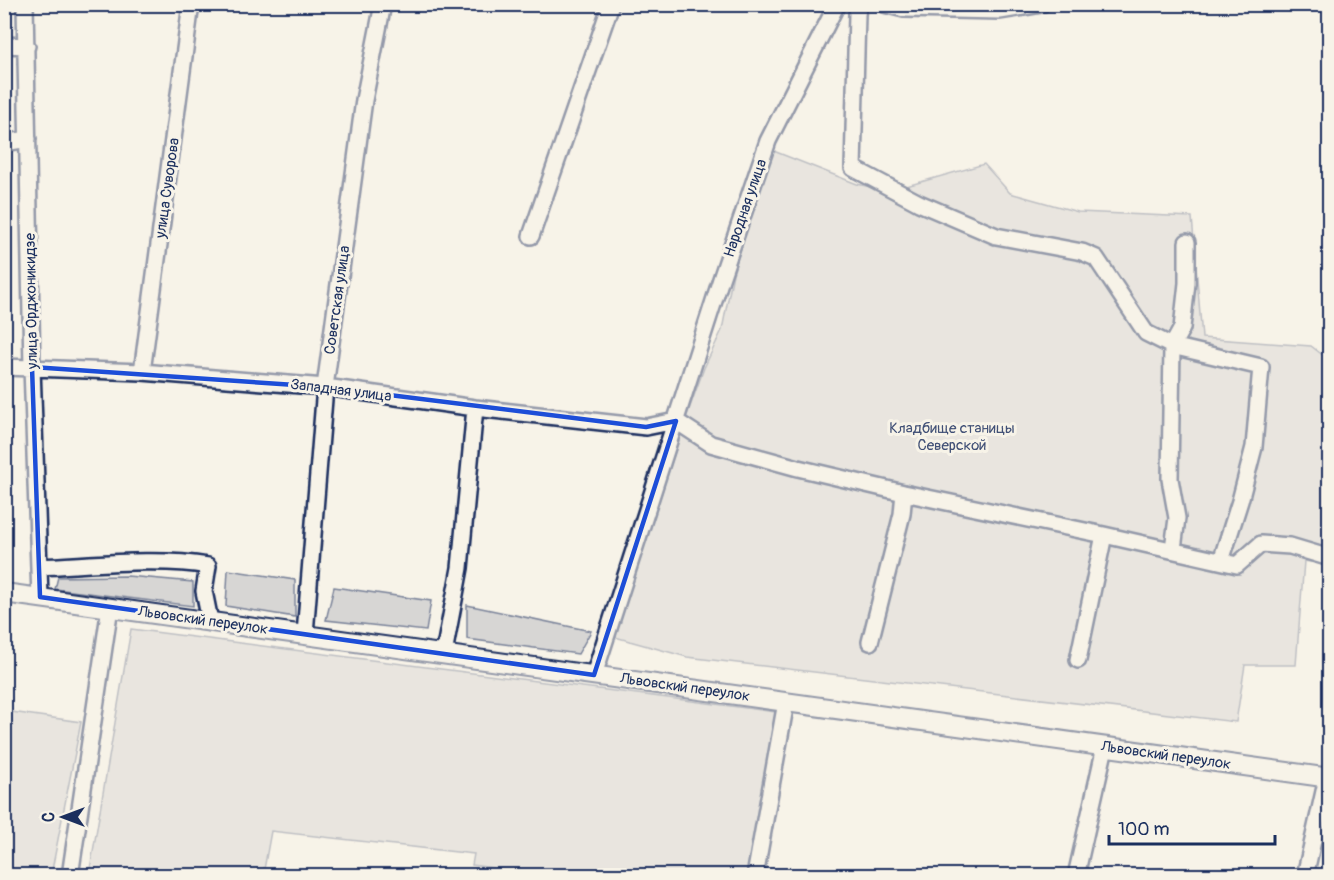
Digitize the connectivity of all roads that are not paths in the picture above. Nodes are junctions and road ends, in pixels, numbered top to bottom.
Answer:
1 (26, 4) edge
2 (191, 4) edge
3 (383, 4) edge
4 (611, 4) edge
5 (837, 4) edge
6 (859, 4) edge
7 (884, 4) edge
8 (1042, 4) edge
9 (4, 45) edge
10 (27, 46) junction
11 (28, 139) junction
12 (4, 143) edge
13 (531, 236) dead end
14 (1187, 242) dead end
15 (1172, 346) junction
16 (4, 367) edge
17 (32, 367) junction
18 (142, 372) junction
19 (325, 387) junction
20 (475, 408) junction
21 (676, 421) junction
22 (903, 493) junction
23 (1104, 535) junction
24 (1173, 549) junction
25 (1329, 558) edge
26 (1221, 561) junction
27 (39, 567) junction
28 (4, 593) edge
29 (40, 597) junction
30 (110, 607) junction
31 (210, 621) junction
32 (305, 634) junction
33 (870, 642) dead end
34 (444, 653) junction
35 (1078, 660) dead end
36 (594, 675) junction
37 (786, 702) junction
38 (1105, 747) junction
39 (1328, 778) edge
40 (70, 876) edge
41 (755, 876) edge
42 (1076, 876) edge
43 (1305, 876) edge

1 - 10 street, улица Орджоникидзе
2 - 18 street, улица Суворова
3 - 19 street, Советская улица
4 - 13 street
5 - 21 street, Народная улица
6 - 15 street
7 - 8 street
9 - 10 street
10 - 11 street, улица Орджоникидзе
11 - 12 street
11 - 17 street, улица Орджоникидзе
14 - 15 street
15 - 24 street
15 - 26 street
16 - 17 street, Западная улица
17 - 18 street, Западная улица
17 - 27 street, улица Орджоникидзе
18 - 19 street, Западная улица
19 - 20 street, Западная улица
19 - 32 street, Советская улица
20 - 21 street, Западная улица
20 - 34 street
21 - 22 street
21 - 36 street, Народная улица
22 - 23 street
22 - 33 street
23 - 24 street
23 - 35 street
24 - 26 street
25 - 26 street
27 - 29 street, улица Орджоникидзе
27 - 31 street
28 - 29 main road
29 - 30 main road, Львовский переулок
30 - 31 main road, Львовский переулок
30 - 40 street
31 - 32 main road, Львовский переулок
32 - 34 main road, Львовский переулок
34 - 36 main road, Львовский переулок
36 - 37 main road, Львовский переулок
37 - 38 main road, Львовский переулок
37 - 41 street
38 - 39 main road, Львовский переулок
38 - 42 street
39 - 43 street

